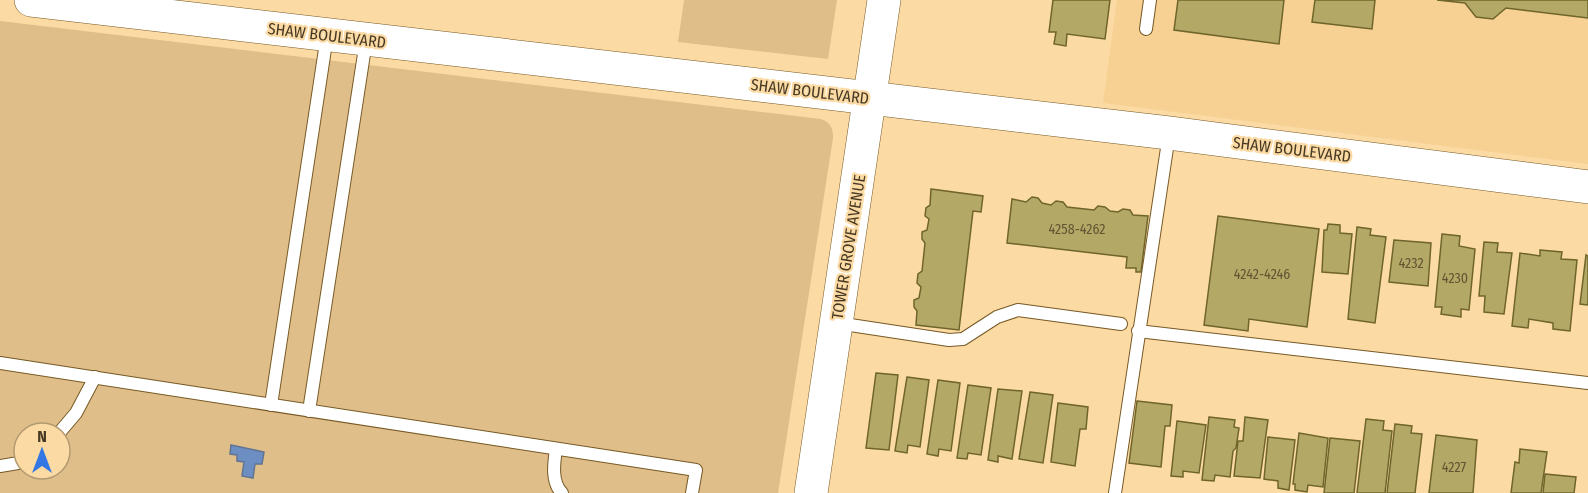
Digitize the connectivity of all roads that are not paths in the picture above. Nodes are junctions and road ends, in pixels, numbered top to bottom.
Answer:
1 (31, 0) edge
2 (884, 0) edge
3 (1150, 0) edge
4 (1146, 29) dead end
5 (327, 34) junction
6 (366, 39) junction
7 (870, 98) junction
8 (1169, 133) junction
9 (1588, 187) edge
10 (836, 323) junction
11 (1121, 324) dead end
12 (1138, 331) junction
13 (0, 363) edge
14 (95, 377) junction
15 (1588, 383) edge
16 (271, 405) junction
17 (309, 411) junction
18 (69, 421) edge
19 (556, 449) junction
20 (562, 493) edge
21 (692, 493) edge
22 (811, 493) edge
23 (1115, 493) edge

1 - 5 street, SHAW BOULEVARD
2 - 7 street, TOWER GROVE AVENUE
3 - 4 lane
5 - 6 street, SHAW BOULEVARD
5 - 16 lane
6 - 7 street, SHAW BOULEVARD
6 - 17 lane
7 - 8 street, SHAW BOULEVARD
7 - 10 street, TOWER GROVE AVENUE
8 - 9 street, SHAW BOULEVARD
8 - 12 lane
10 - 11 lane
10 - 22 street, TOWER GROVE AVENUE
12 - 15 lane
12 - 23 lane
13 - 14 lane
14 - 16 lane
14 - 18 lane
16 - 17 lane
17 - 19 lane
19 - 20 lane
19 - 21 lane

